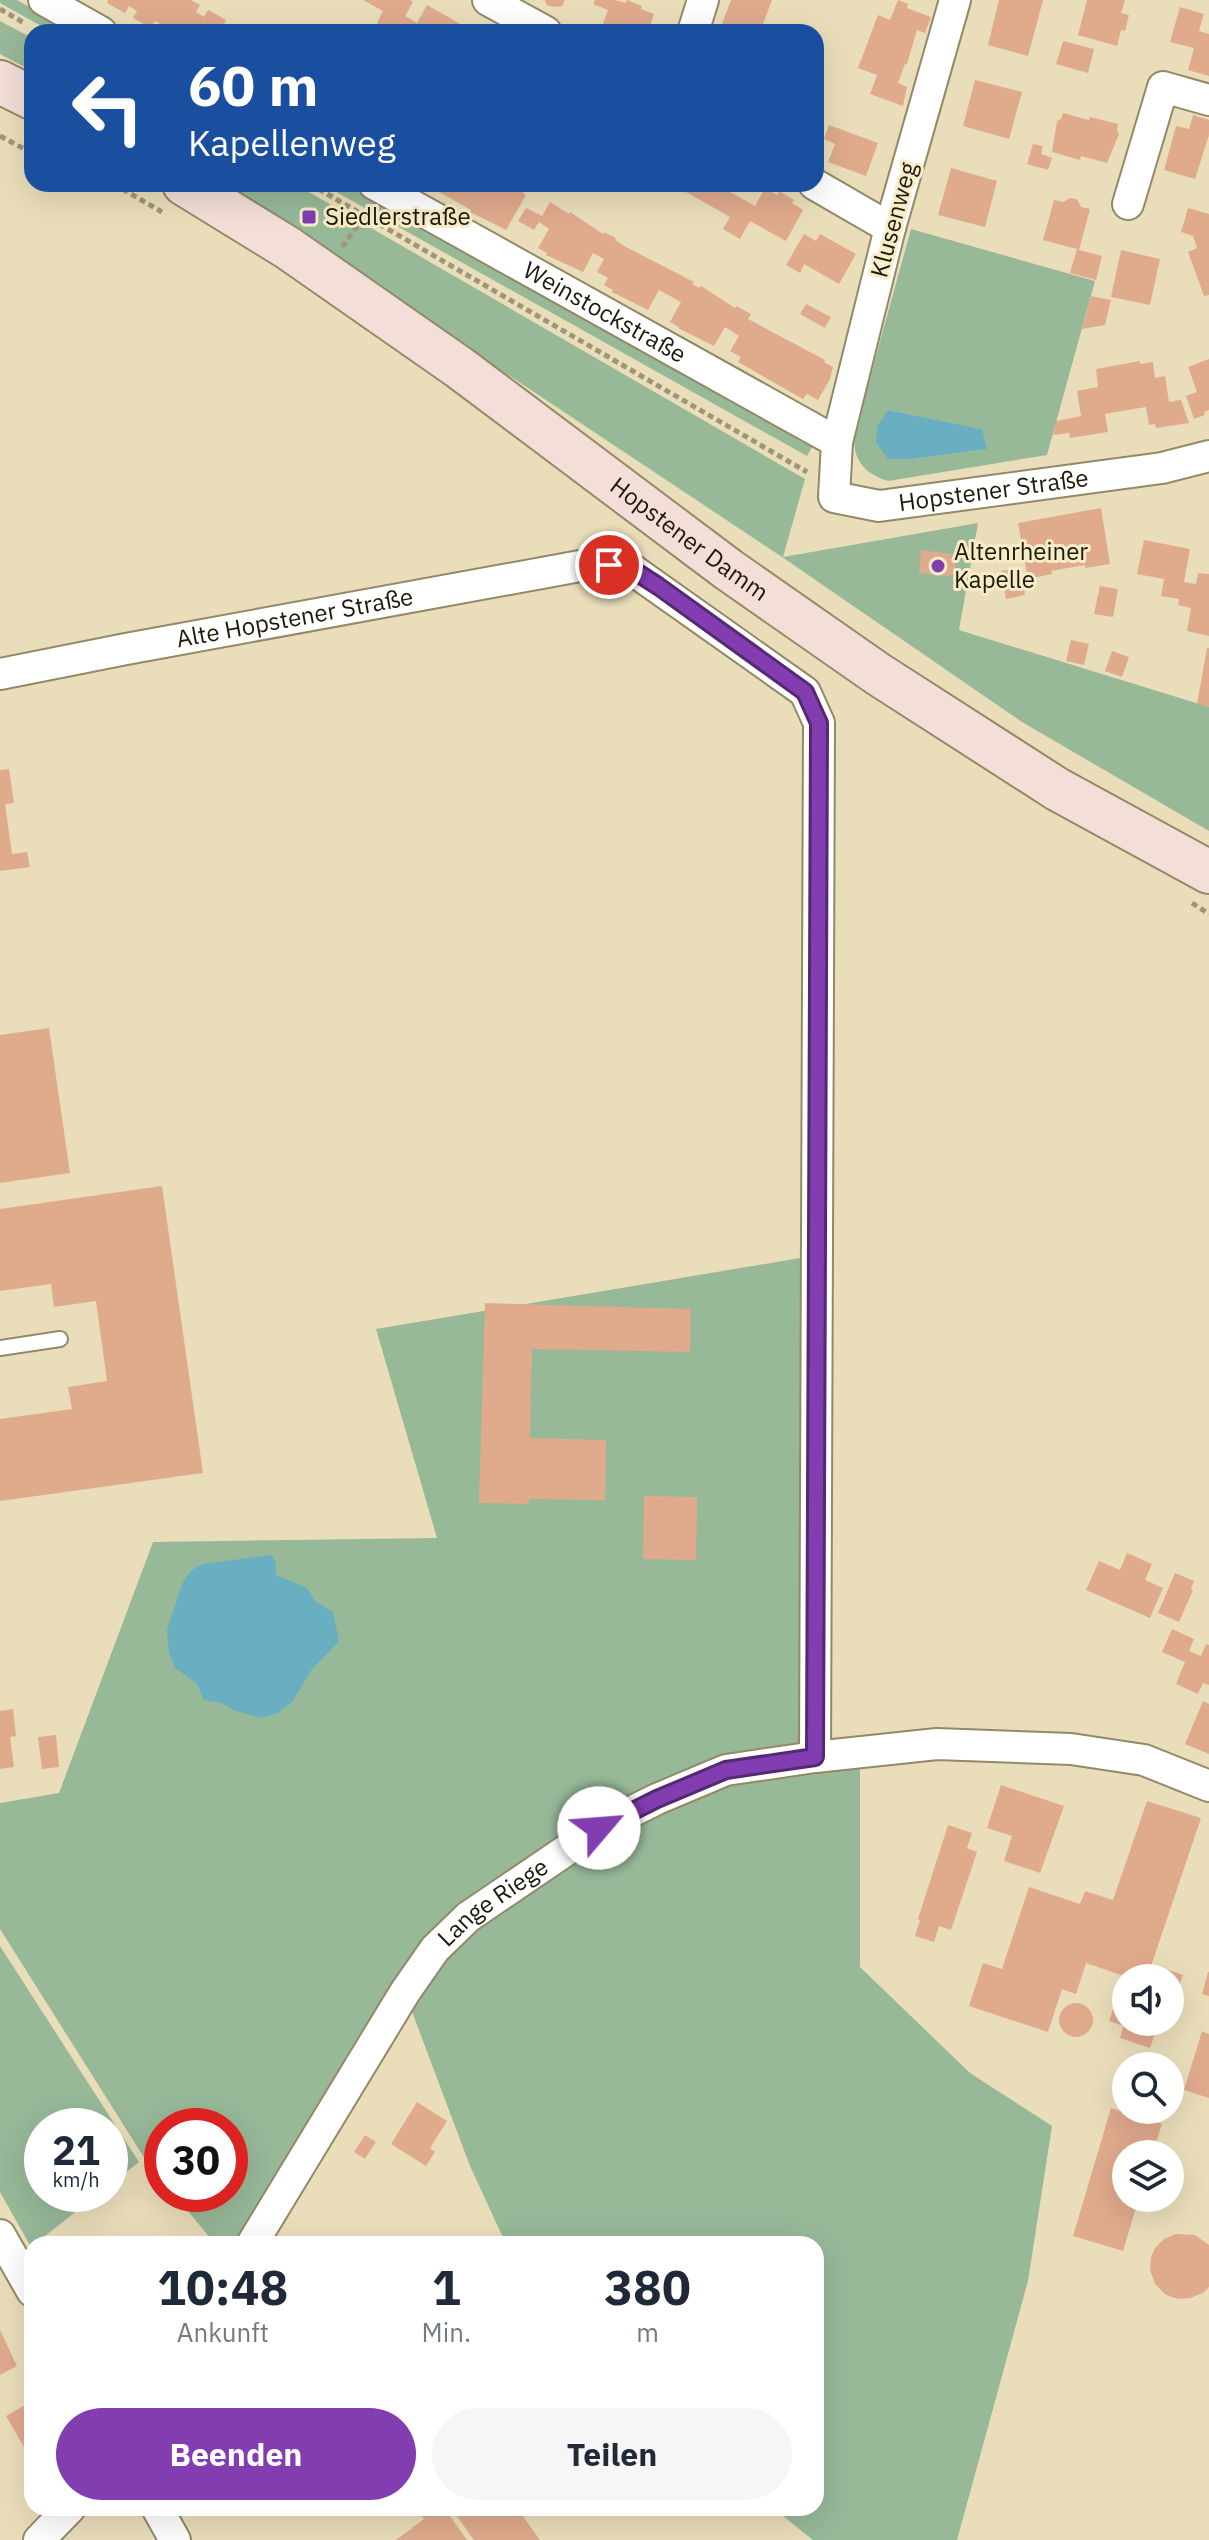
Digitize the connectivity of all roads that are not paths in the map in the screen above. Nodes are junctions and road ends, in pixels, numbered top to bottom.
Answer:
1 (488, 0) edge
2 (703, 0) edge
3 (955, 0) edge
4 (36, 12) edge
5 (75, 24) edge
6 (532, 24) edge
7 (696, 24) edge
8 (0, 82) edge
9 (24, 94) edge
10 (1209, 100) edge
11 (824, 190) edge
12 (197, 192) edge
13 (388, 192) edge
14 (1128, 204) dead end
15 (890, 228) junction
16 (837, 442) junction
17 (1209, 456) edge
18 (0, 674) edge
19 (1209, 872) edge
20 (60, 1339) dead end
21 (0, 1348) edge
22 (815, 1757) junction
23 (1209, 1786) edge
24 (0, 2235) edge
25 (257, 2236) edge
26 (24, 2277) edge
27 (62, 2516) edge
28 (162, 2516) edge
29 (39, 2540) edge
30 (175, 2540) edge

1 - 6 street
2 - 7 street
3 - 15 street, Klusenweg
4 - 5 street
8 - 9 main road
10 - 14 street
11 - 15 street
12 - 19 main road, Hopstener Damm
13 - 16 street, Weinstockstraße
15 - 16 street, Klusenweg
16 - 17 street, Hopstener Straße
18 - 22 street, Alte Hopstener Straße
20 - 21 lane
22 - 23 street, Lange Riege
22 - 25 street, Lange Riege
24 - 26 street
27 - 29 street
28 - 30 street

